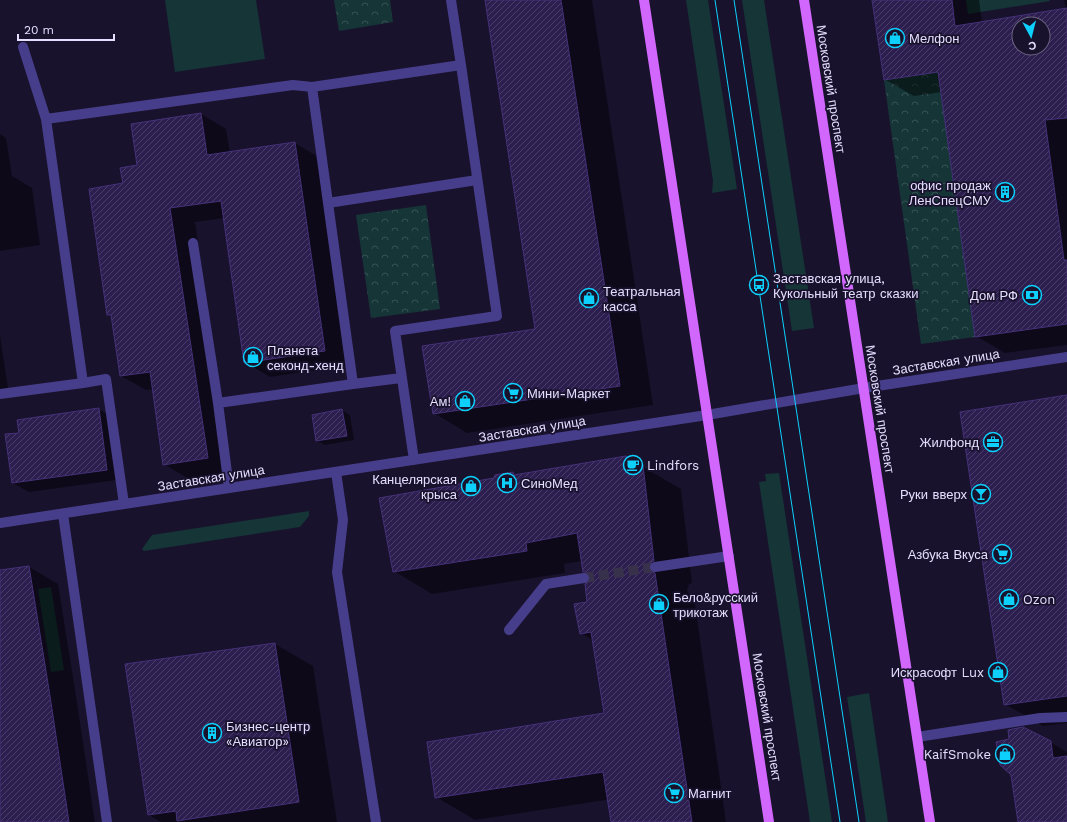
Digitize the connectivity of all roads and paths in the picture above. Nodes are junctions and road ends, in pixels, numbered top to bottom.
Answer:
1 (451, 0) edge
2 (644, 0) edge
3 (804, 0) edge
4 (23, 47) dead end
5 (461, 65) junction
6 (312, 87) junction
7 (46, 119) junction
8 (477, 180) junction
9 (328, 203) junction
10 (193, 242) dead end
11 (1067, 357) edge
12 (401, 378) junction
13 (83, 383) junction
14 (353, 384) junction
15 (864, 388) junction
16 (0, 394) edge
17 (218, 403) junction
18 (707, 415) junction
19 (414, 460) junction
20 (336, 472) junction
21 (229, 488) junction
22 (124, 504) junction
23 (63, 514) junction
24 (0, 524) edge
25 (729, 556) junction
26 (655, 568) tunnel mouth
27 (584, 578) tunnel mouth
28 (509, 630) dead end
29 (1067, 717) edge
30 (917, 737) junction
31 (107, 822) edge
32 (376, 822) edge
33 (769, 822) edge
34 (930, 822) edge

1 - 5 street
2 - 18 main road, Московский проспект
3 - 15 main road, Московский проспект
4 - 7 street
5 - 6 street
5 - 8 street
6 - 7 street
6 - 9 street
7 - 13 street
8 - 9 street
8 - 12 street
9 - 14 street
10 - 17 street
11 - 15 street, Заставская улица
12 - 14 street
12 - 19 street
13 - 16 street
13 - 22 street
14 - 17 street
15 - 18 street, Заставская улица
15 - 30 main road, Московский проспект
17 - 21 street
18 - 19 street, Заставская улица
18 - 25 main road, Московский проспект
19 - 20 street, Заставская улица
20 - 21 street, Заставская улица
20 - 32 street
21 - 22 street, Заставская улица
22 - 23 street, Заставская улица
23 - 24 street, Заставская улица
23 - 31 street
25 - 26 street
25 - 33 main road, Московский проспект
27 - 28 street
29 - 30 street
30 - 34 main road, Московский проспект

